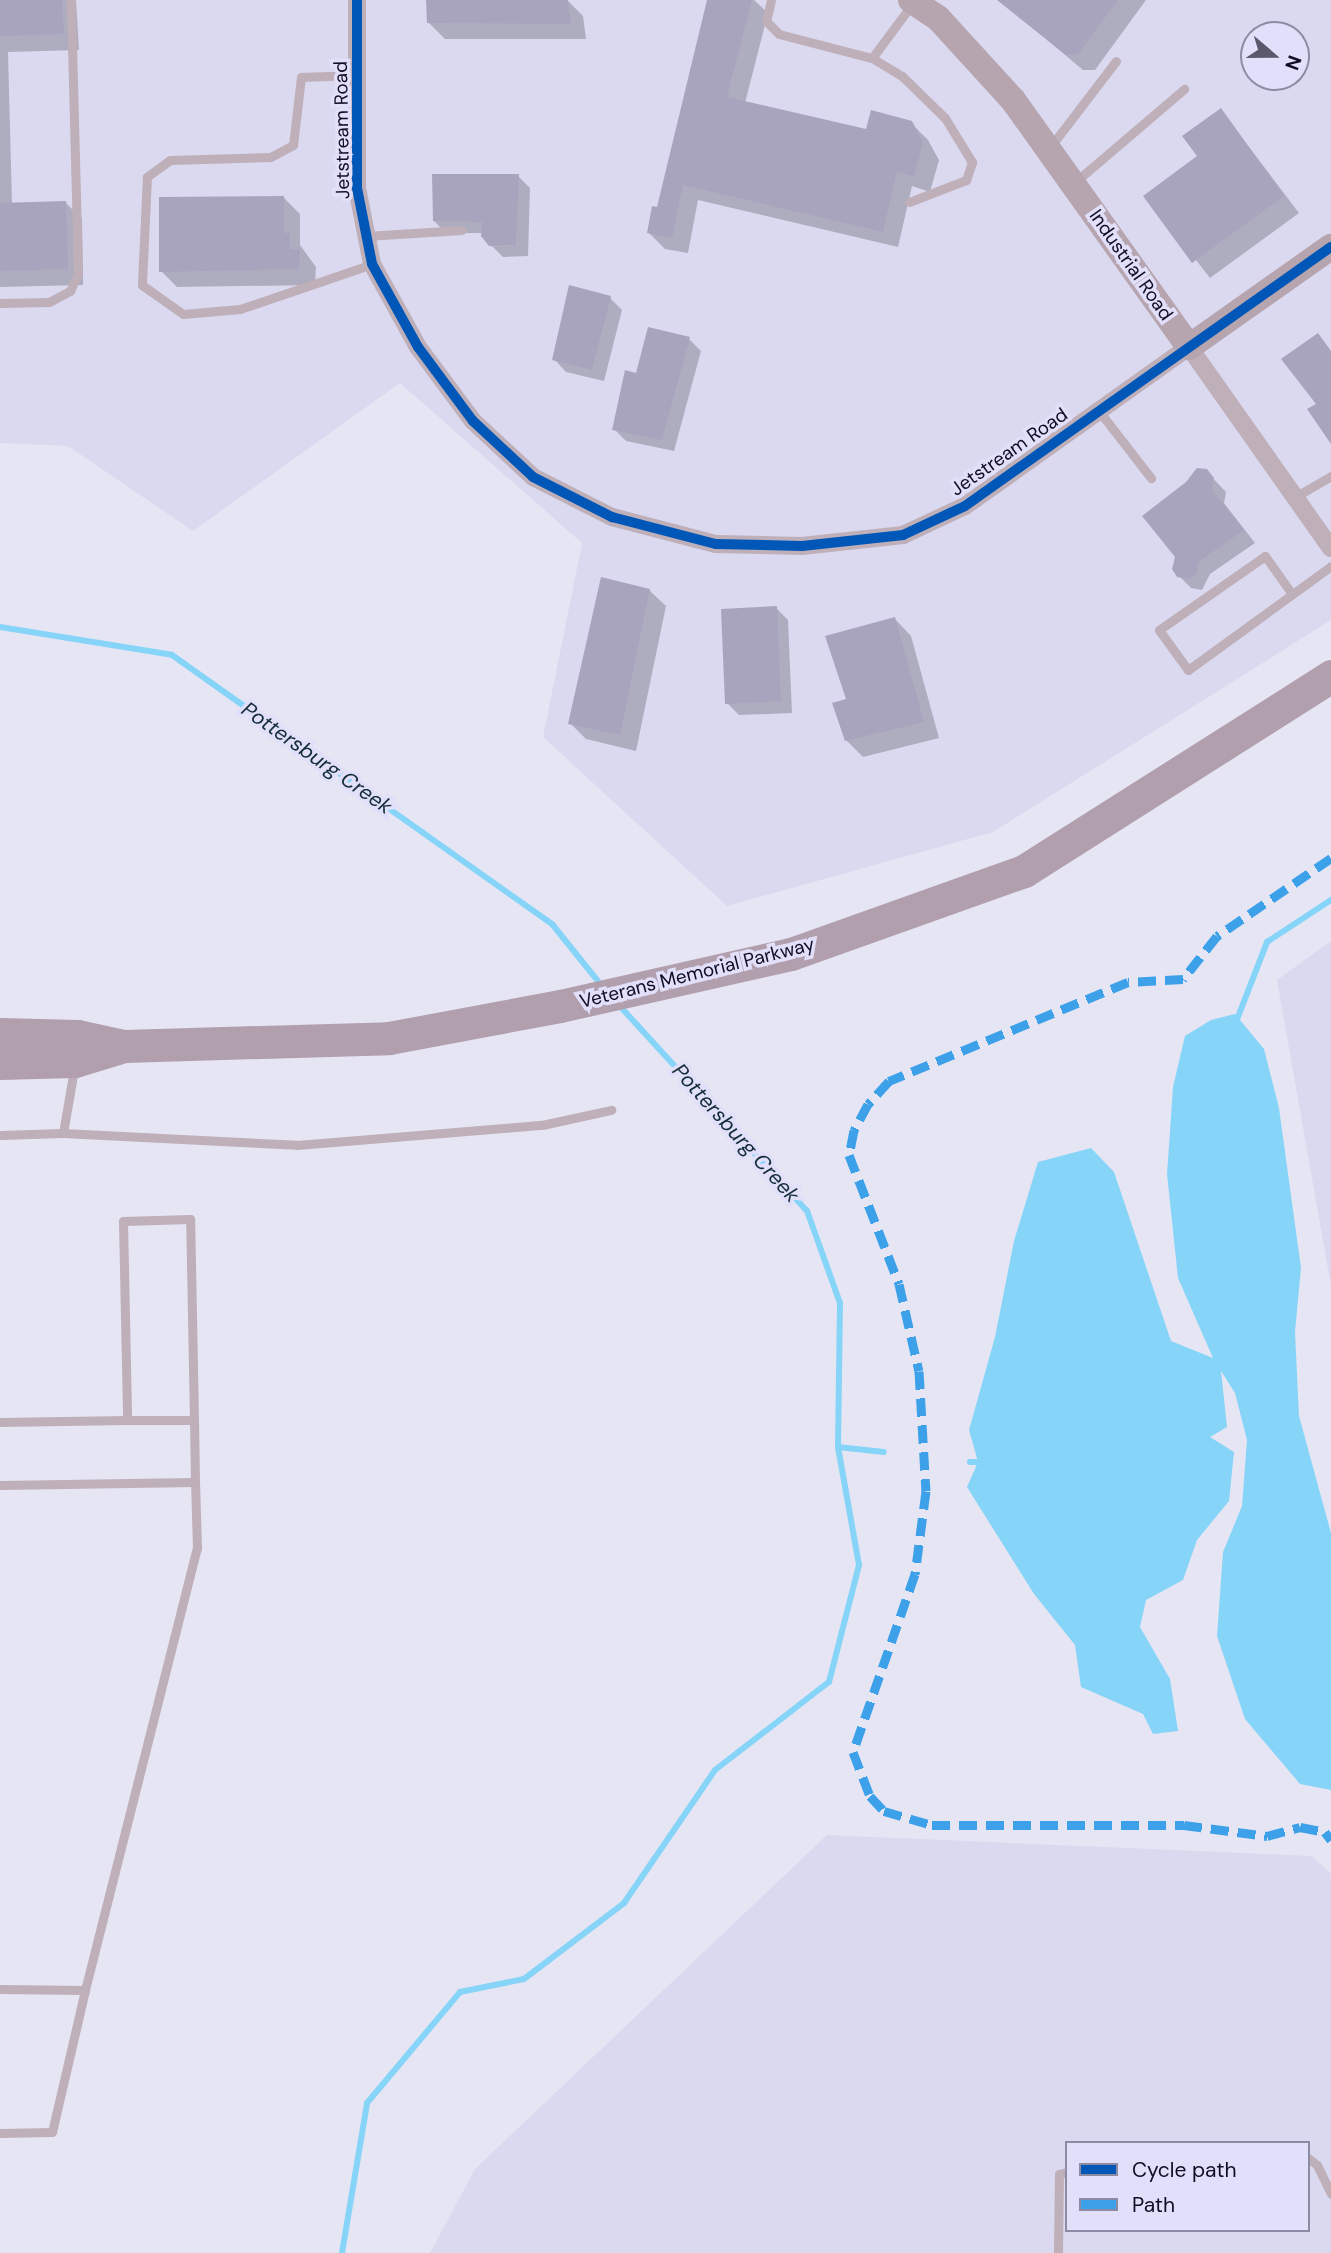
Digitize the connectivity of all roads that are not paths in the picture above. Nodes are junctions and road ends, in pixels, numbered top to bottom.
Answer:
1 (71, 0) edge
2 (358, 0) edge
3 (771, 0) edge
4 (912, 1) edge
5 (872, 58) junction
6 (1116, 61) dead end
7 (357, 75) junction
8 (1184, 89) dead end
9 (1049, 149) junction
10 (1073, 184) junction
11 (909, 202) dead end
12 (462, 230) dead end
13 (366, 236) junction
14 (1331, 247) edge
15 (372, 264) junction
16 (0, 303) edge
17 (1189, 347) junction
18 (1099, 411) junction
19 (1331, 476) edge
20 (1151, 478) dead end
21 (1295, 497) junction
22 (1331, 548) edge
23 (1331, 566) edge
24 (1292, 594) junction
25 (1331, 676) edge
26 (0, 1034) edge
27 (124, 1046) junction
28 (75, 1061) junction
29 (0, 1062) edge
30 (611, 1110) dead end
31 (63, 1133) junction
32 (1, 1135) edge
33 (127, 1420) junction
34 (194, 1420) junction
35 (0, 1422) edge
36 (195, 1482) junction
37 (0, 1485) edge
38 (0, 1989) edge
39 (85, 1990) junction
40 (0, 2133) edge
41 (1310, 2160) edge
42 (1065, 2172) edge
43 (1331, 2194) edge
44 (1058, 2253) edge

1 - 16 lane
2 - 7 street, Jetstream Road
3 - 5 lane
4 - 5 lane
4 - 9 street, Industrial Road
5 - 11 lane
6 - 9 lane
7 - 13 street, Jetstream Road
7 - 15 lane
8 - 10 lane
9 - 10 street, Industrial Road
10 - 17 street, Industrial Road
12 - 13 lane
13 - 15 street, Jetstream Road
14 - 17 street, Jetstream Road
15 - 18 street, Jetstream Road
17 - 18 street, Jetstream Road
17 - 21 street, Industrial Road
18 - 20 lane
19 - 21 lane
21 - 22 street, Industrial Road
23 - 24 lane
24 - 24 lane
25 - 27 highway, Veterans Memorial Parkway
26 - 27 highway, Veterans Memorial Parkway
27 - 28 highway, Veterans Memorial Parkway
28 - 29 highway, Veterans Memorial Parkway
28 - 31 lane
30 - 31 lane
31 - 32 lane
33 - 34 lane
33 - 34 lane
33 - 35 lane
34 - 36 lane
36 - 37 lane
36 - 39 lane
38 - 39 lane
39 - 40 lane
41 - 43 lane
42 - 44 lane

